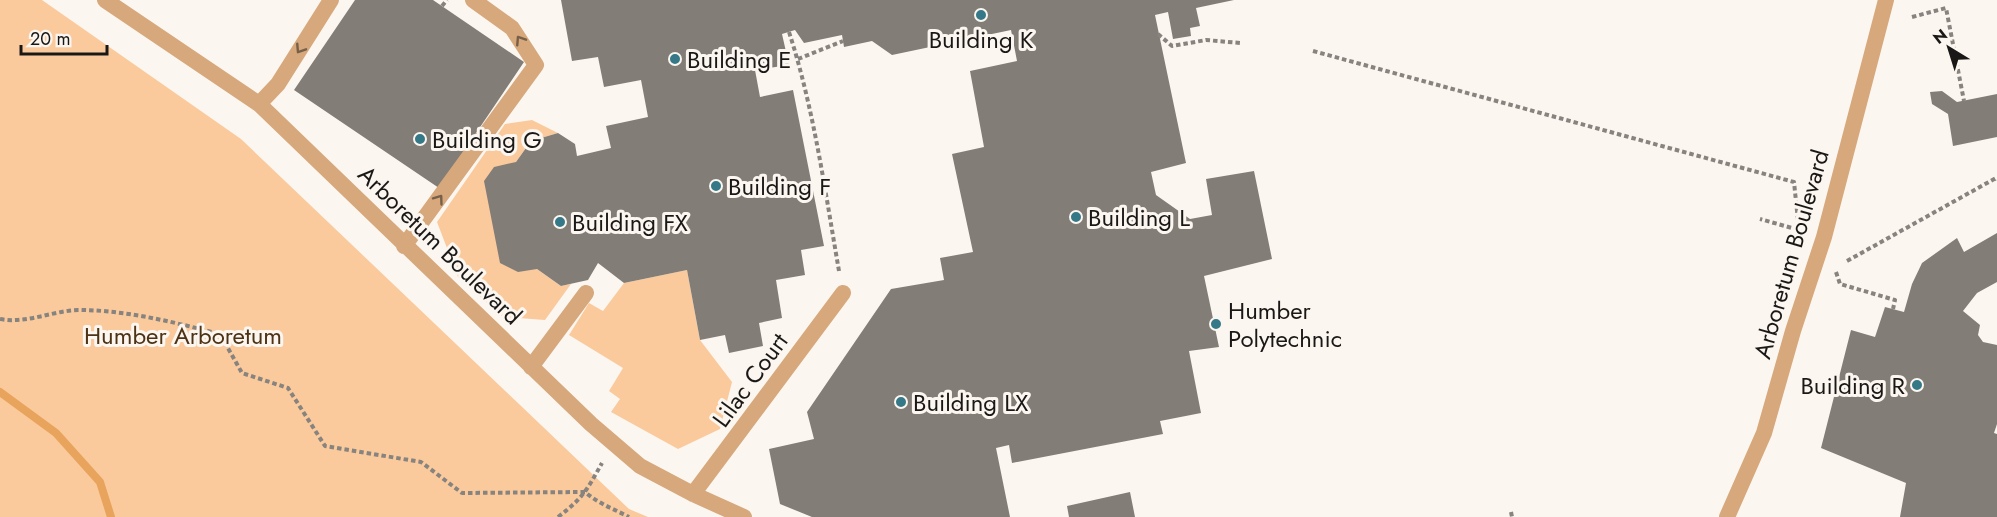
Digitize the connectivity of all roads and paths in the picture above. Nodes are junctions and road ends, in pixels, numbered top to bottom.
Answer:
1 (105, 0) edge
2 (331, 0) edge
3 (447, 0) edge
4 (473, 0) edge
5 (1886, 0) edge
6 (442, 6) dead end
7 (1912, 17) dead end
8 (789, 32) dead end
9 (1158, 34) dead end
10 (843, 41) dead end
11 (1240, 43) dead end
12 (1313, 51) dead end
13 (798, 59) junction
14 (1964, 101) dead end
15 (259, 104) junction
16 (1997, 178) edge
17 (1760, 219) dead end
18 (1798, 230) junction
19 (1824, 237) junction
20 (405, 246) junction
21 (1847, 261) dead end
22 (586, 293) dead end
23 (843, 293) joint
24 (1893, 309) dead end
25 (0, 318) edge
26 (531, 367) junction
27 (612, 443) junction
28 (585, 492) junction
29 (693, 494) junction
30 (558, 517) edge
31 (629, 517) edge
32 (744, 517) edge
33 (1727, 517) edge

1 - 15 lane, Arboretum Boulevard
2 -> 15 lane
3 - 6 path
20 -> 4 lane
5 - 19 lane, Arboretum Boulevard
7 - 14 path
8 - 13 path
9 - 11 path
10 - 13 path
12 - 18 path
13 - 23 path
15 - 20 lane, Arboretum Boulevard
16 - 21 path
17 - 18 path
18 - 19 path
19 - 24 path
19 - 33 lane, Arboretum Boulevard
20 - 26 lane, Arboretum Boulevard
22 - 26 lane
23 - 29 lane, Lilac Court
25 - 28 path
26 - 27 lane, Arboretum Boulevard
27 - 28 path
27 - 29 lane, Arboretum Boulevard
28 - 30 path
28 - 31 path
29 - 32 lane, Arboretum Boulevard

